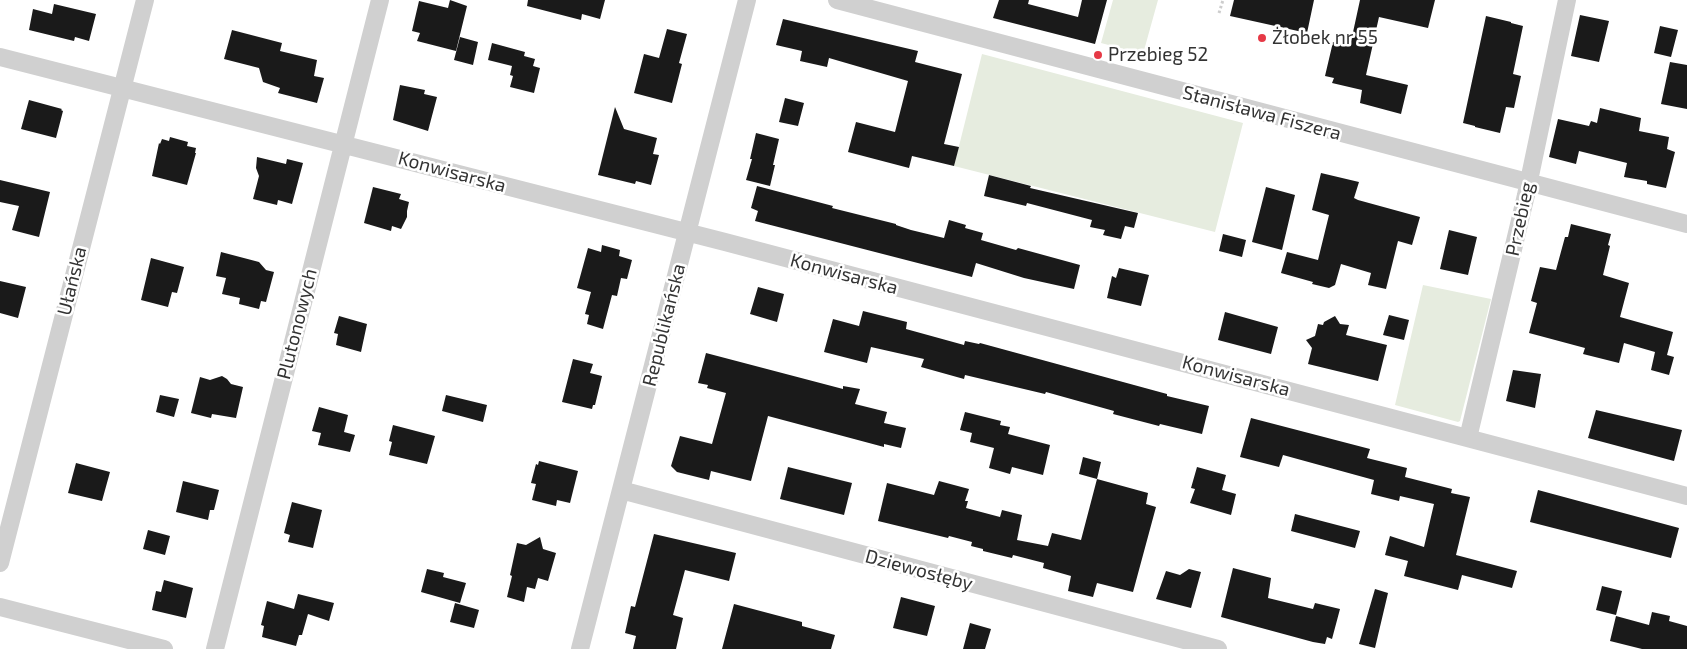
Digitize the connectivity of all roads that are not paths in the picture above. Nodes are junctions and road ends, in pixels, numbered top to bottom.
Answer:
1 (145, 0) edge
2 (380, 0) edge
3 (747, 0) edge
4 (837, 0) edge
5 (1567, 0) edge
6 (0, 57) edge
7 (122, 88) junction
8 (343, 144) junction
9 (1528, 183) junction
10 (1687, 224) edge
11 (687, 233) junction
12 (1468, 438) junction
13 (621, 490) junction
14 (1687, 496) edge
15 (0, 562) edge
16 (0, 607) edge
17 (164, 649) edge
18 (215, 649) edge
19 (580, 649) edge
20 (1218, 649) edge

1 - 7 street, Ułańska
2 - 8 street, Plutonowych
3 - 11 street, Republikańska
4 - 9 street, Stanisława Fiszera
5 - 9 street, Przebieg
6 - 7 street, Konwisarska
7 - 8 street, Konwisarska
7 - 15 street, Ułańska
8 - 11 street, Konwisarska
8 - 18 street, Plutonowych
9 - 10 street, Stanisława Fiszera
9 - 12 street, Przebieg
11 - 12 street, Konwisarska
11 - 13 street, Republikańska
12 - 14 street, Konwisarska
13 - 19 street, Republikańska
13 - 20 street, Dziewosłęby
16 - 17 street

